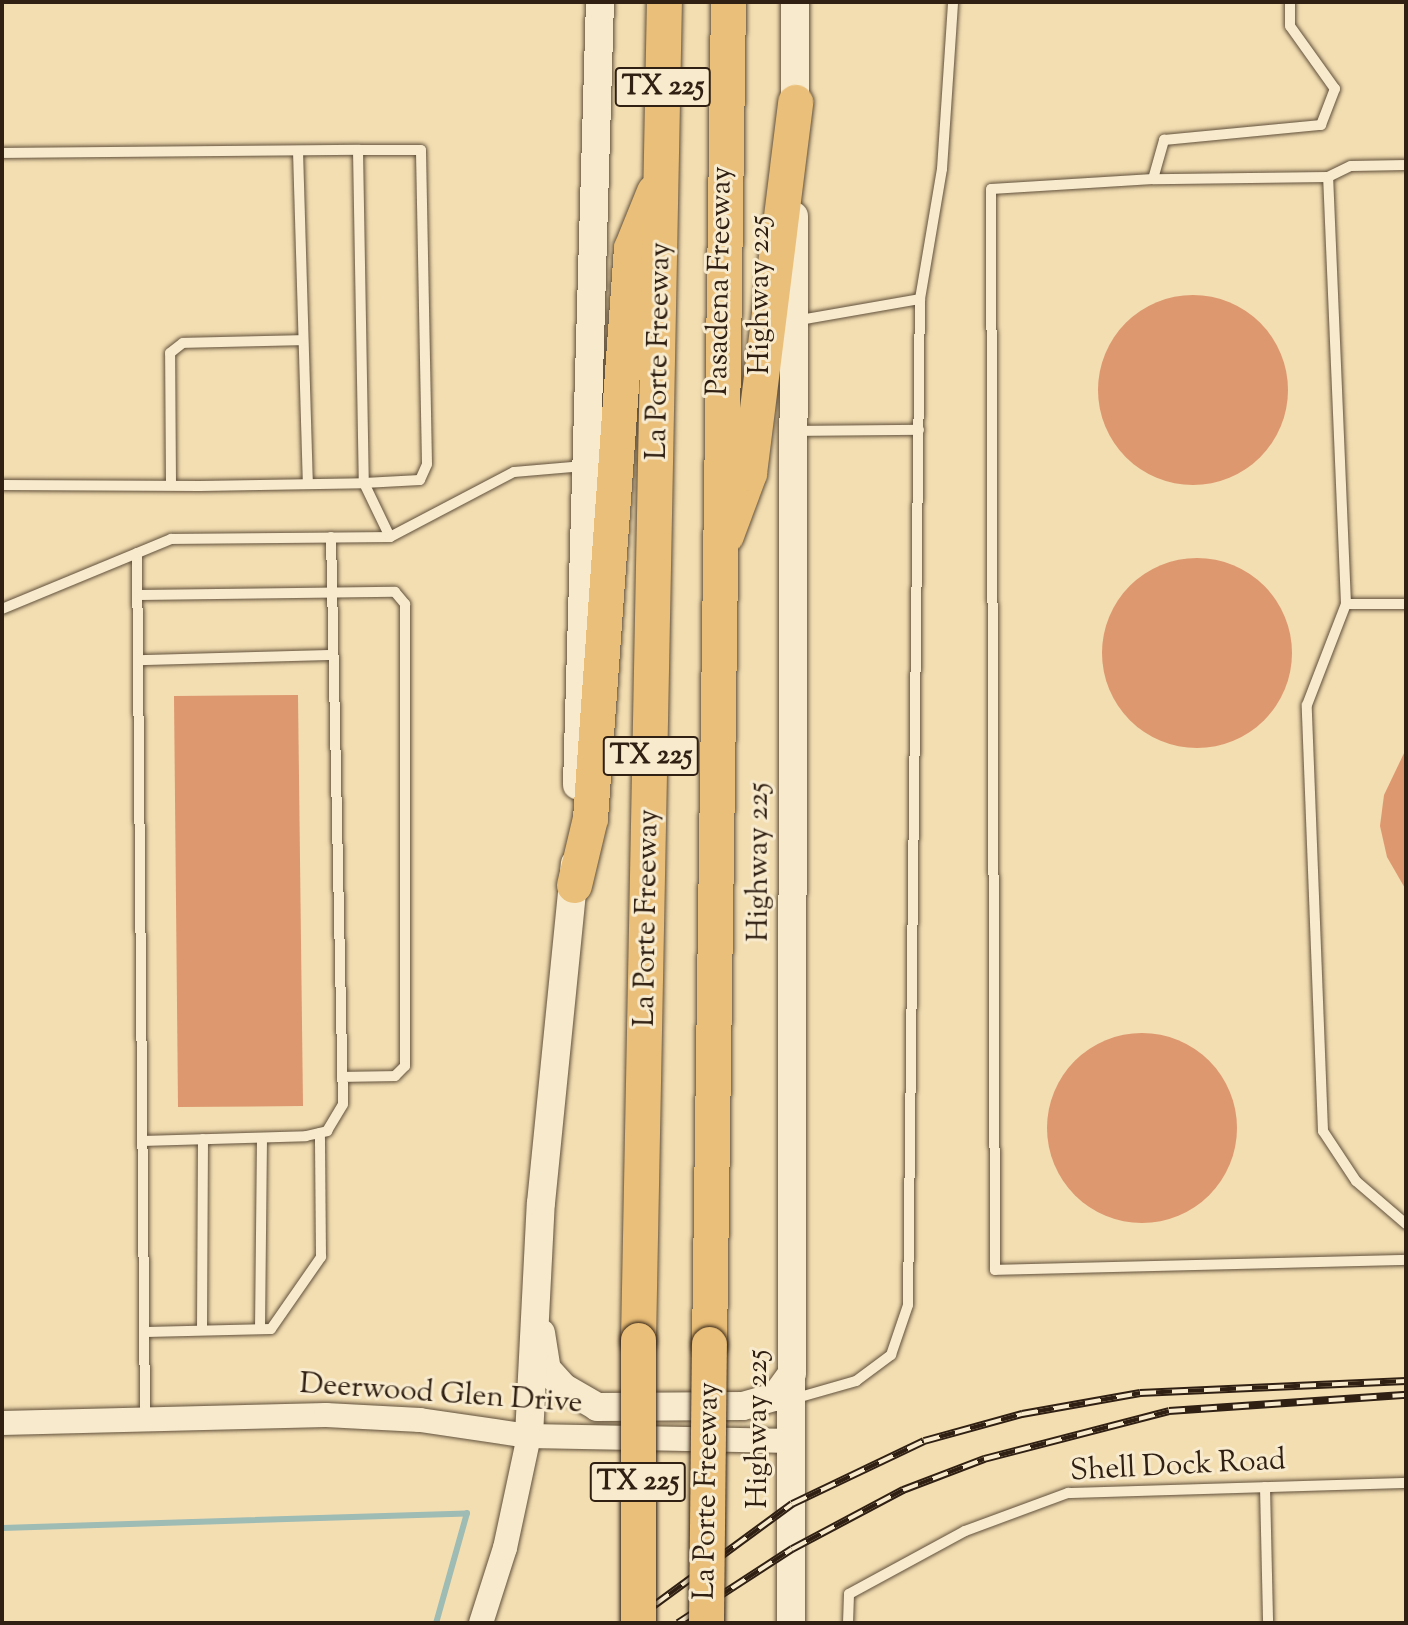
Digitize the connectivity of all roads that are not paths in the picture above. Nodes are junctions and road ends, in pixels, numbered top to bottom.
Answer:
1 (600, 2) edge
2 (664, 2) edge
3 (728, 2) edge
4 (795, 2) edge
5 (953, 2) edge
6 (1290, 2) edge
7 (795, 102) junction
8 (358, 150) junction
9 (298, 151) junction
10 (2, 153) edge
11 (1406, 166) edge
12 (662, 171) junction
13 (1328, 177) junction
14 (1153, 178) junction
15 (920, 299) junction
16 (794, 321) junction
17 (303, 340) junction
18 (919, 430) junction
19 (794, 431) junction
20 (584, 466) junction
21 (171, 482) junction
22 (364, 483) junction
23 (308, 484) junction
24 (2, 485) edge
25 (331, 537) junction
26 (390, 537) junction
27 (137, 554) junction
28 (716, 561) junction
29 (332, 593) junction
30 (139, 595) junction
31 (1346, 604) junction
32 (1406, 604) edge
33 (2, 608) edge
34 (333, 655) junction
35 (142, 660) junction
36 (574, 884) junction
37 (342, 1077) junction
38 (320, 1133) junction
39 (262, 1138) junction
40 (203, 1139) junction
41 (142, 1141) junction
42 (1406, 1224) edge
43 (1406, 1260) edge
44 (534, 1289) junction
45 (260, 1329) junction
46 (202, 1331) junction
47 (146, 1332) junction
48 (792, 1387) junction
49 (145, 1420) junction
50 (2, 1423) edge
51 (529, 1436) junction
52 (793, 1441) junction
53 (1406, 1483) edge
54 (1265, 1487) junction
55 (481, 1623) edge
56 (638, 1623) edge
57 (706, 1623) edge
58 (791, 1623) edge
59 (848, 1623) edge
60 (1268, 1623) edge

1 - 20 main road
2 - 12 highway, Pasadena Freeway / TX 225
3 - 28 highway, Pasadena Freeway / TX 225
4 - 7 main road, Highway 225
5 - 15 lane
6 - 14 lane
7 - 16 main road, Highway 225
7 - 28 highway
8 - 9 lane
8 - 22 lane
8 - 22 lane
9 - 10 lane
9 - 17 lane
11 - 13 lane
12 - 36 highway
12 - 56 highway, La Porte Freeway / TX 225, bridge
13 - 14 lane
13 - 31 lane
14 - 43 lane
15 - 16 lane
15 - 18 lane
16 - 19 main road, Highway 225
17 - 21 lane
17 - 23 lane
18 - 19 lane
18 - 48 lane
19 - 48 main road, Highway 225
20 - 26 lane
20 - 36 main road
21 - 23 lane
21 - 24 lane
22 - 23 lane
22 - 26 lane
25 - 26 lane
25 - 27 lane
25 - 29 lane
27 - 30 lane
27 - 33 lane
28 - 57 highway, La Porte Freeway / TX 225, bridge
29 - 30 lane
29 - 34 lane
29 - 37 lane
30 - 35 lane
31 - 32 lane
31 - 42 lane
34 - 35 lane
34 - 37 lane
35 - 41 lane
36 - 44 main road
37 - 38 lane
38 - 39 lane
38 - 45 lane
39 - 40 lane
39 - 45 lane
40 - 41 lane
40 - 46 lane
41 - 47 lane
44 - 48 main road
44 - 51 main road
45 - 46 lane
46 - 47 lane
47 - 49 lane
48 - 52 main road, Highway 225
49 - 50 street, Deerwood Glen Drive
49 - 51 street, Deerwood Glen Drive
51 - 52 street, Deerwood Glen Drive
51 - 55 street
52 - 58 main road, Highway 225
53 - 54 lane, Shell Dock Road
54 - 59 lane, Shell Dock Road
54 - 60 lane

